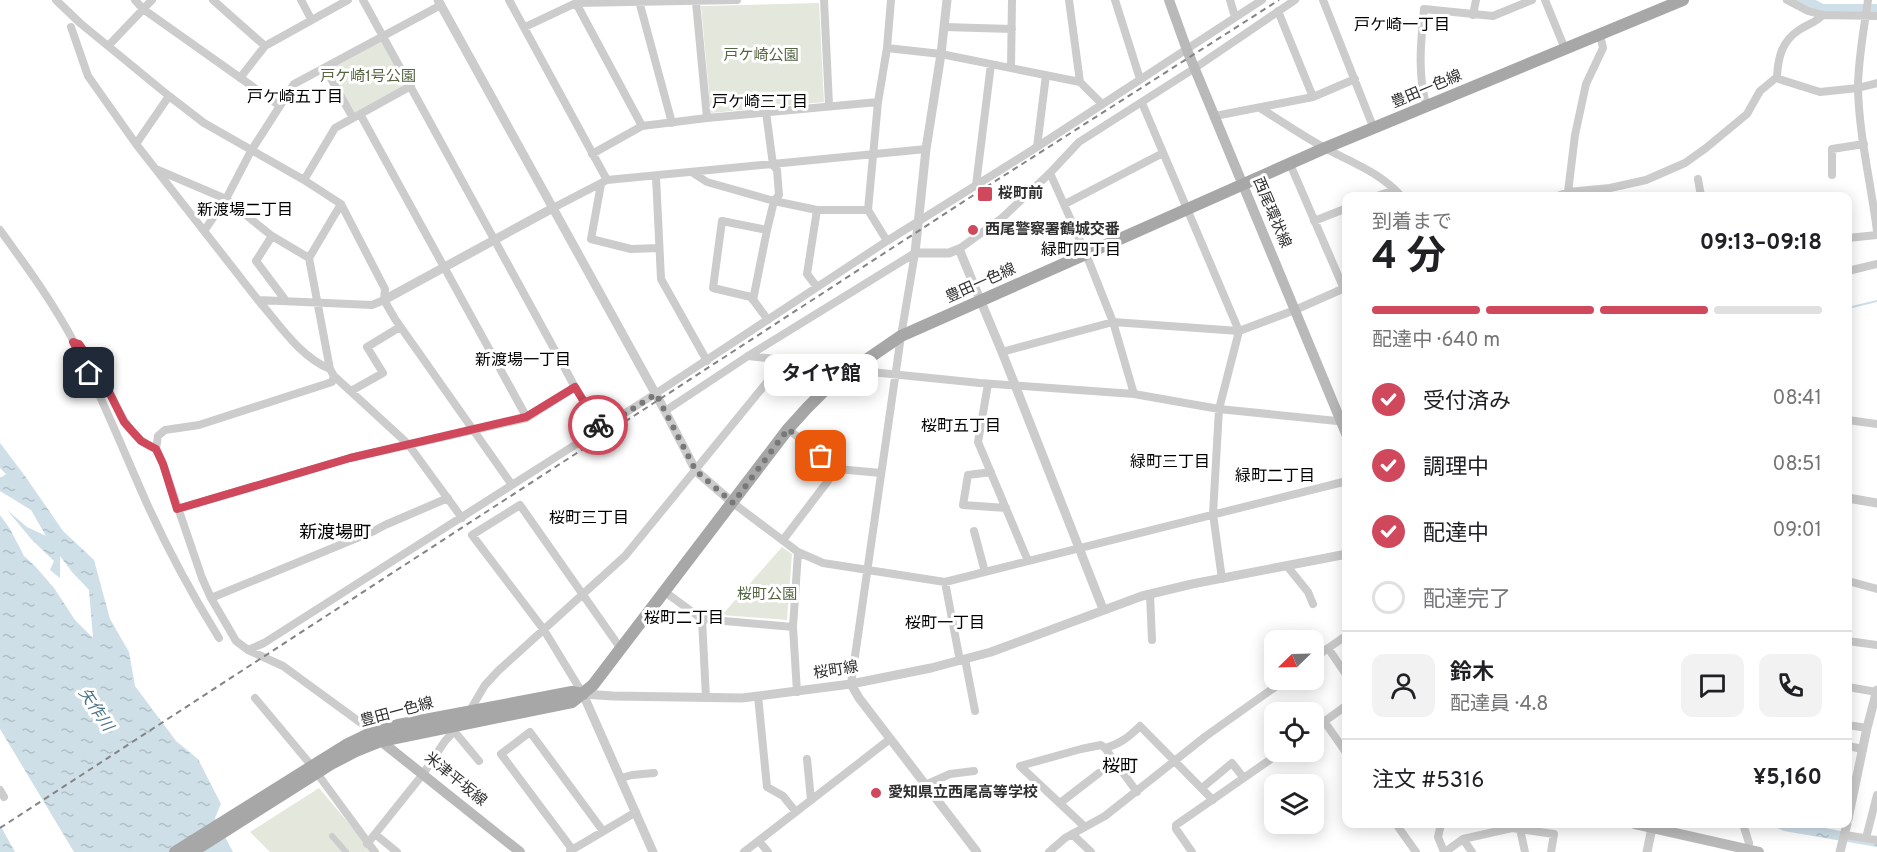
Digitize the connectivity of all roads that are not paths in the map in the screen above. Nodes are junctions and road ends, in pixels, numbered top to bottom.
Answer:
1 (56, 0) edge
2 (135, 0) edge
3 (152, 0) edge
4 (213, 0) edge
5 (301, 0) edge
6 (348, 0) edge
7 (363, 0) edge
8 (451, 0) edge
9 (509, 0) edge
10 (639, 0) edge
11 (737, 0) edge
12 (824, 0) edge
13 (891, 0) edge
14 (947, 0) edge
15 (1012, 0) edge
16 (1070, 0) edge
17 (1115, 0) edge
18 (1169, 0) edge
19 (1230, 0) edge
20 (1262, 0) edge
21 (1295, 0) edge
22 (1323, 0) edge
23 (1476, 0) edge
24 (1532, 0) edge
25 (1545, 0) edge
26 (1683, 0) edge
27 (1787, 0) edge
28 (1868, 0) edge
29 (696, 2) junction
30 (440, 3) edge
31 (576, 3) junction
32 (143, 9) junction
33 (1278, 11) junction
34 (1473, 15) junction
35 (1823, 15) junction
36 (1866, 15) junction
37 (1877, 16) edge
38 (1235, 17) junction
39 (311, 19) junction
40 (71, 27) dead end
41 (525, 27) junction
42 (944, 27) junction
43 (1012, 29) junction
44 (1600, 34) junction
45 (384, 36) junction
46 (108, 45) junction
47 (265, 46) junction
48 (886, 48) junction
49 (1565, 49) junction
50 (1187, 50) junction
51 (941, 54) junction
52 (991, 64) junction
53 (324, 68) junction
54 (1011, 68) junction
55 (1195, 68) junction
56 (1046, 75) junction
57 (1777, 76) junction
58 (240, 78) junction
59 (1140, 79) junction
60 (1355, 79) junction
61 (1080, 82) junction
62 (1877, 83) edge
63 (411, 86) junction
64 (1858, 88) junction
65 (169, 96) junction
66 (1313, 97) junction
67 (878, 102) junction
68 (1101, 103) junction
69 (1142, 103) junction
70 (829, 105) junction
71 (280, 106) junction
72 (1427, 106) junction
73 (1260, 108) junction
74 (766, 112) junction
75 (356, 116) junction
76 (1215, 116) junction
77 (706, 118) junction
78 (672, 123) junction
79 (642, 126) junction
80 (1374, 129) junction
81 (136, 144) junction
82 (1864, 144) junction
83 (1036, 147) junction
84 (1325, 148) junction
85 (926, 149) junction
86 (251, 151) junction
87 (1163, 153) junction
88 (592, 154) junction
89 (872, 156) junction
90 (1290, 164) junction
91 (773, 165) junction
92 (156, 169) junction
93 (693, 173) junction
94 (1050, 173) junction
95 (1832, 175) dead end
96 (656, 177) junction
97 (1698, 179) dead end
98 (304, 180) junction
99 (604, 182) junction
100 (976, 185) junction
101 (1242, 185) junction
102 (1397, 192) edge
103 (1568, 192) joint
104 (1611, 192) edge
105 (1700, 192) edge
106 (226, 200) junction
107 (774, 201) junction
108 (341, 204) junction
109 (1065, 204) junction
110 (554, 208) junction
111 (1186, 209) junction
112 (817, 210) junction
113 (868, 210) junction
114 (1342, 210) edge
115 (1876, 217) edge
116 (1314, 221) junction
117 (918, 222) junction
118 (0, 230) edge
119 (767, 230) junction
120 (204, 231) junction
121 (1877, 233) edge
122 (272, 236) junction
123 (1852, 237) edge
124 (494, 240) junction
125 (887, 241) junction
126 (659, 248) junction
127 (959, 249) junction
128 (915, 253) junction
129 (1086, 254) junction
130 (309, 258) junction
131 (1877, 264) edge
132 (444, 268) junction
133 (1852, 270) edge
134 (1342, 281) edge
135 (817, 287) junction
136 (1342, 288) edge
137 (258, 300) junction
138 (384, 300) junction
139 (753, 300) junction
140 (286, 301) junction
141 (979, 301) junction
142 (317, 302) junction
143 (1295, 310) junction
144 (768, 320) junction
145 (1113, 322) junction
146 (400, 327) junction
147 (1239, 331) junction
148 (901, 336) junction
149 (73, 342) junction
150 (1002, 352) junction
151 (748, 356) junction
152 (785, 360) junction
153 (707, 361) junction
154 (851, 370) junction
155 (332, 372) junction
156 (895, 374) junction
157 (988, 384) junction
158 (1015, 385) junction
159 (575, 387) junction
160 (351, 391) junction
161 (656, 394) junction
162 (1134, 394) junction
163 (1219, 409) junction
164 (665, 411) junction
165 (526, 417) junction
166 (1342, 417) edge
167 (1852, 421) edge
168 (1342, 422) edge
169 (1877, 424) edge
170 (601, 429) junction
171 (788, 429) junction
172 (472, 430) junction
173 (408, 444) junction
174 (156, 449) junction
175 (837, 469) junction
176 (696, 471) junction
177 (991, 472) junction
178 (881, 473) junction
179 (1342, 482) edge
180 (512, 485) junction
181 (448, 498) junction
182 (1852, 499) edge
183 (1877, 502) edge
184 (733, 503) junction
185 (1006, 508) junction
186 (177, 509) junction
187 (1213, 514) junction
188 (462, 518) junction
189 (974, 531) dead end
190 (783, 540) junction
191 (1078, 548) junction
192 (798, 552) junction
193 (1342, 555) edge
194 (1028, 561) junction
195 (1287, 566) junction
196 (868, 570) junction
197 (985, 572) junction
198 (1222, 579) junction
199 (945, 582) junction
200 (1852, 582) edge
201 (1877, 589) edge
202 (664, 592) junction
203 (1150, 594) junction
204 (582, 595) junction
205 (211, 598) junction
206 (1313, 604) dead end
207 (1103, 609) junction
208 (702, 619) junction
209 (793, 627) junction
210 (544, 630) junction
211 (219, 638) dead end
212 (1342, 638) edge
213 (1152, 640) dead end
214 (1852, 642) edge
215 (1877, 645) edge
216 (1328, 648) junction
217 (621, 649) junction
218 (248, 650) junction
219 (1324, 651) edge
220 (963, 660) junction
221 (1342, 669) edge
222 (851, 684) junction
223 (1852, 688) edge
224 (1271, 690) edge
225 (1877, 691) edge
226 (797, 692) junction
227 (584, 694) junction
228 (758, 696) junction
229 (255, 698) dead end
230 (706, 698) junction
231 (1342, 709) edge
232 (470, 711) junction
233 (975, 711) dead end
234 (1324, 722) joint
235 (1852, 726) edge
236 (457, 728) junction
237 (1867, 728) junction
238 (376, 737) junction
239 (890, 739) junction
240 (1342, 747) edge
241 (1852, 747) edge
242 (1105, 748) junction
243 (1863, 749) junction
244 (807, 759) dead end
245 (1175, 760) junction
246 (479, 761) dead end
247 (1266, 762) edge
248 (311, 771) junction
249 (974, 771) dead end
250 (654, 773) dead end
251 (1100, 773) dead end
252 (423, 774) junction
253 (1243, 777) junction
254 (621, 778) junction
255 (925, 785) junction
256 (1852, 785) edge
257 (1202, 788) junction
258 (1137, 792) junction
259 (1877, 795) edge
260 (811, 800) junction
261 (1213, 800) junction
262 (1060, 803) junction
263 (636, 812) junction
264 (796, 812) junction
265 (1085, 827) junction
266 (1399, 828) edge
267 (1440, 828) edge
268 (1520, 828) junction
269 (1653, 828) joint
270 (1744, 828) edge
271 (1846, 828) edge
272 (1850, 828) edge
273 (603, 831) junction
274 (375, 834) junction
275 (1072, 834) junction
276 (332, 836) dead end
277 (1866, 838) junction
278 (1463, 839) junction
279 (759, 840) junction
280 (1877, 840) edge
281 (367, 844) junction
282 (570, 850) edge
283 (1841, 850) edge
284 (1753, 851) edge
285 (175, 852) edge
286 (192, 852) edge
287 (346, 852) edge
288 (375, 852) edge
289 (397, 852) edge
290 (520, 852) edge
291 (654, 852) edge
292 (744, 852) edge
293 (768, 852) edge
294 (977, 852) edge
295 (1049, 852) edge
296 (1091, 852) edge
297 (1192, 852) edge
298 (1416, 852) edge
299 (1444, 852) edge
300 (1472, 852) edge
301 (1525, 852) edge
302 (1551, 852) edge
303 (1647, 852) edge

1 - 46 street
2 - 32 street
3 - 32 street
4 - 47 street
5 - 39 street
6 - 39 street
7 - 45 street
8 - 30 street
9 - 41 street
10 - 29 street
10 - 31 street
10 - 78 street
11 - 29 street
12 - 70 street
13 - 48 street
14 - 42 street
15 - 43 street
16 - 61 street
17 - 59 street
18 - 50 main road, 西尾環状線
19 - 38 street
20 - 38 street
21 - 33 street
22 - 60 street
23 - 34 street
24 - 34 street
25 - 49 street
26 - 44 main road, 豊田一色線
27 - 35 street
28 - 36 street
29 - 77 street
30 - 45 street
30 - 110 street
31 - 41 street
31 - 79 street
32 - 46 street
32 - 58 street
33 - 55 street
33 - 66 street
34 - 72 street
35 - 36 street
35 - 57 street
36 - 37 street
36 - 64 street
38 - 50 street
39 - 47 street
40 - 81 street
41 - 88 street
42 - 43 street
42 - 51 street
43 - 54 street
44 - 49 main road, 豊田一色線
44 - 103 street
45 - 53 street
45 - 63 street
46 - 65 street
47 - 58 street
48 - 51 street
48 - 67 street
49 - 72 main road, 豊田一色線
50 - 55 main road, 西尾環状線
50 - 59 street
51 - 52 street
51 - 85 street
52 - 54 street
52 - 100 street
53 - 71 street
53 - 75 street
54 - 56 street
55 - 69 street
55 - 76 main road, 西尾環状線
56 - 61 street
56 - 83 street
57 - 64 street
57 - 104 street
58 - 71 street
59 - 68 street
60 - 66 street
60 - 80 street
61 - 68 street
62 - 64 street
63 - 75 street
63 - 124 street
64 - 82 street
65 - 81 street
65 - 86 street
66 - 73 street
67 - 70 street
67 - 89 street
68 - 83 street
69 - 87 street
69 - 94 street
70 - 74 street
71 - 86 street
72 - 80 main road, 豊田一色線
73 - 76 street
73 - 84 street
74 - 77 street
74 - 91 street
75 - 98 street
75 - 132 street
76 - 101 main road, 西尾環状線
77 - 78 street
78 - 79 street
79 - 88 street
80 - 84 main road, 豊田一色線
81 - 92 street
82 - 95 street
82 - 115 street
83 - 100 street
84 - 90 main road, 豊田一色線
84 - 102 street
85 - 89 street
85 - 117 street
86 - 98 street
86 - 106 street
87 - 109 street
87 - 111 street
88 - 99 street
89 - 91 street
89 - 113 street
90 - 101 main road, 豊田一色線
90 - 116 street
91 - 93 street
91 - 107 street
92 - 106 street
92 - 120 street
93 - 96 street
93 - 107 street
94 - 109 street
94 - 127 street
96 - 99 street
96 - 126 street
97 - 105 street
98 - 108 street
99 - 110 street
99 - 126 street
100 - 117 street
101 - 111 main road, 豊田一色線
101 - 143 main road, 西尾環状線
103 - 104 street
106 - 120 street
106 - 122 street
107 - 112 street
107 - 119 street
108 - 130 street
108 - 138 street
109 - 129 street
110 - 124 street
110 - 161 street
111 - 129 main road, 豊田一色線
111 - 147 street
112 - 113 street
112 - 135 street
113 - 125 street
114 - 116 street
115 - 121 street
116 - 134 street
117 - 125 street
117 - 128 street
118 - 149 street
119 - 139 street
119 - 139 street
120 - 137 street
121 - 123 street
122 - 130 street
122 - 140 street
124 - 132 street
124 - 159 street
125 - 135 street
126 - 153 street
127 - 128 street
127 - 141 street
128 - 148 street
128 - 151 street
129 - 141 main road, 豊田一色線
129 - 145 street
130 - 142 street
131 - 133 street
132 - 138 street
132 - 165 street
135 - 144 street
136 - 143 street
137 - 140 street
137 - 155 street
138 - 142 street
138 - 146 street
139 - 144 street
140 - 142 street
141 - 148 main road, 豊田一色線
141 - 150 street
142 - 155 street
143 - 147 street
143 - 166 main road, 西尾環状線
144 - 153 street
145 - 147 street
145 - 150 street
145 - 162 street
146 - 160 street
146 - 172 street
147 - 163 street
148 - 154 main road, 豊田一色線
148 - 156 street
149 - 174 street
149 - 211 street
150 - 158 street
151 - 152 street
151 - 164 street
152 - 154 street
152 - 176 street
153 - 161 street
154 - 156 street
154 - 171 main road, 豊田一色線
155 - 160 street
155 - 174 street
156 - 157 street
156 - 178 street
157 - 158 street
157 - 177 street
158 - 162 street
158 - 191 street
159 - 165 street
159 - 170 street
160 - 173 street
161 - 164 street
161 - 170 street
162 - 163 street
163 - 168 street
163 - 187 street
164 - 176 street
165 - 172 street
167 - 169 street
170 - 180 street
171 - 175 street
171 - 184 main road, 豊田一色線
172 - 173 street
172 - 180 street
173 - 181 street
173 - 186 street
174 - 186 street
175 - 178 street
175 - 190 street
176 - 184 street
176 - 204 street
177 - 185 street
177 - 185 street
178 - 196 street
179 - 187 street
180 - 188 street
181 - 188 street
181 - 205 street
182 - 183 street
184 - 190 street
184 - 202 main road, 豊田一色線
185 - 194 street
186 - 205 street
187 - 191 street
187 - 198 street
188 - 218 street
189 - 197 street
190 - 192 street
191 - 194 street
191 - 207 street
192 - 196 street
192 - 209 street
193 - 195 street
194 - 197 street
195 - 198 street
195 - 206 street
196 - 199 street
196 - 222 street
197 - 199 street
198 - 203 street
199 - 220 street
200 - 201 street
202 - 208 street
202 - 217 main road, 豊田一色線
203 - 207 street
203 - 213 street
204 - 210 street
204 - 210 street
204 - 217 street
205 - 218 street
207 - 220 street, 桜町線
208 - 209 street
208 - 230 street
209 - 226 street
210 - 227 street
210 - 232 street
212 - 216 street
214 - 215 street
216 - 219 street
216 - 221 street
217 - 227 main road, 豊田一色線
218 - 238 street
220 - 222 street, 桜町線
220 - 233 street
222 - 226 street, 桜町線
222 - 239 street
223 - 225 street
224 - 245 street
225 - 237 street
226 - 228 street, 桜町線
227 - 230 street, 桜町線
227 - 232 main road, 豊田一色線
227 - 236 main road, 豊田一色線
227 - 254 street
228 - 230 street, 桜町線
228 - 264 street
229 - 248 street
231 - 234 street
232 - 236 street
232 - 238 main road, 豊田一色線
234 - 240 street
235 - 237 street
236 - 238 main road, 豊田一色線
236 - 246 street
236 - 252 street
237 - 243 street
238 - 248 main road, 豊田一色線
238 - 252 main road, 米津平坂線
239 - 255 street
239 - 260 street
241 - 243 street
242 - 245 street
242 - 258 street
242 - 262 street
243 - 256 street
244 - 260 street
245 - 257 street
245 - 258 street
247 - 253 street
248 - 281 street
248 - 285 main road, 豊田一色線
248 - 286 main road, 豊田一色線
249 - 255 street
250 - 254 street
251 - 262 street
252 - 274 street
252 - 290 main road, 米津平坂線
253 - 257 street
253 - 261 street
254 - 263 street
255 - 294 street
257 - 261 street
258 - 265 street
259 - 277 street
260 - 264 street
261 - 297 street
262 - 265 street
263 - 273 street
263 - 291 street
264 - 279 street
265 - 275 street
266 - 298 street
267 - 299 street
268 - 278 street
268 - 301 street
268 - 302 street
269 - 284 main road
269 - 303 street
270 - 284 street
271 - 283 street
272 - 277 street
273 - 282 street
273 - 282 street
274 - 281 street
274 - 289 street
275 - 295 street
275 - 296 street
276 - 287 street
277 - 280 street
278 - 299 street
278 - 300 street
279 - 292 street
279 - 293 street
281 - 288 street

